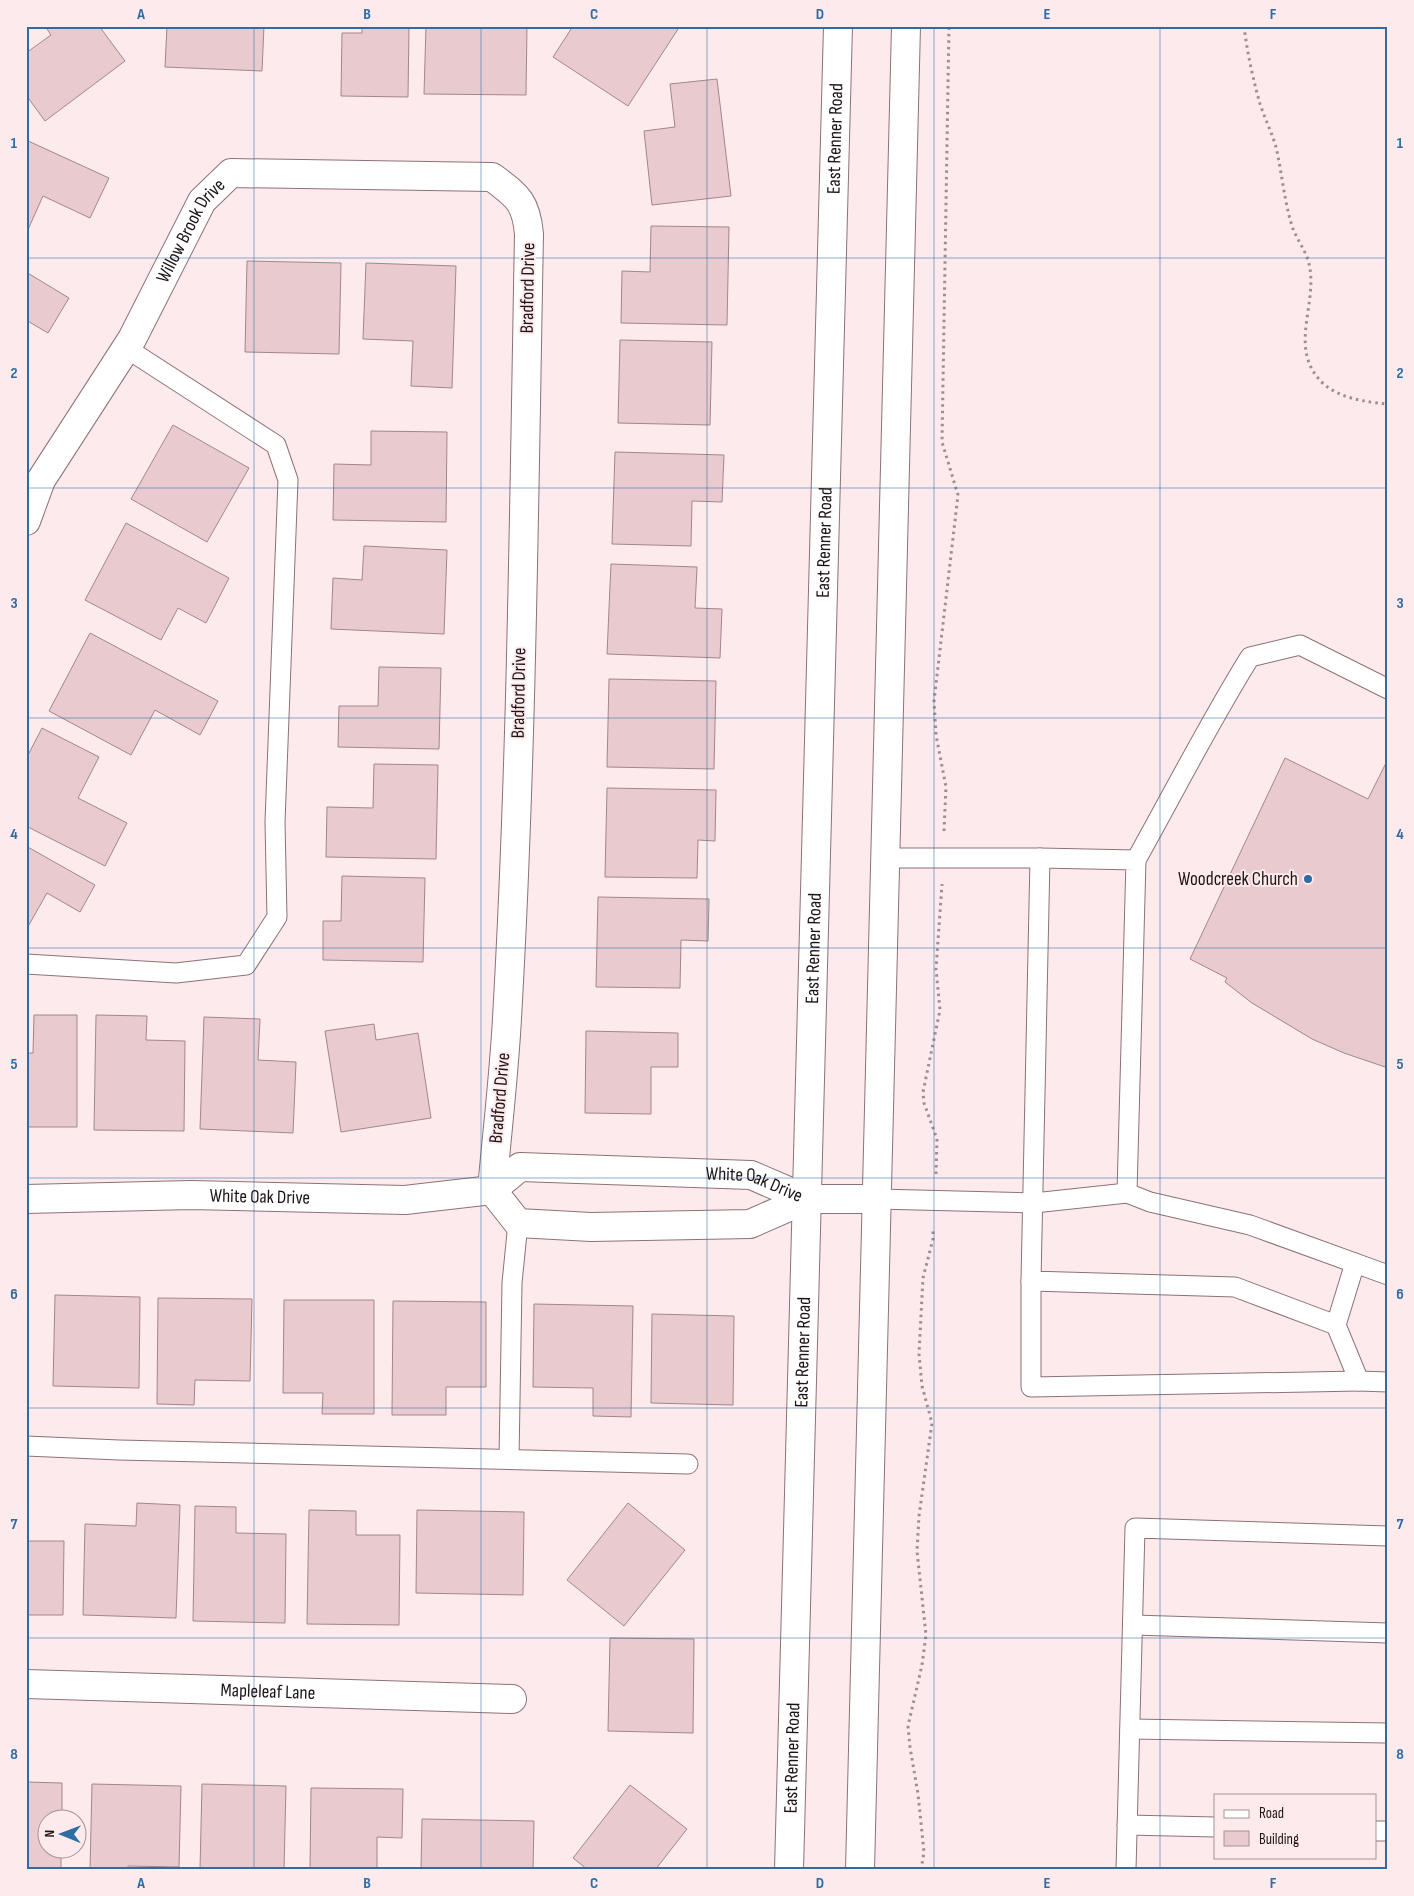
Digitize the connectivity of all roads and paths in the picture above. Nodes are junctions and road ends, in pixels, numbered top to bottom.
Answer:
1 (838, 26) edge
2 (906, 26) edge
3 (949, 26) edge
4 (1244, 26) edge
5 (518, 198) joint
6 (126, 348) junction
7 (1388, 404) edge
8 (26, 521) edge
9 (1388, 690) edge
10 (885, 858) junction
11 (944, 858) junction
12 (1040, 858) junction
13 (1136, 860) junction
14 (26, 964) edge
15 (492, 1190) junction
16 (1127, 1192) junction
17 (26, 1199) edge
18 (807, 1199) junction
19 (877, 1199) junction
20 (935, 1200) junction
21 (1034, 1203) junction
22 (518, 1223) junction
23 (1355, 1263) junction
24 (1388, 1275) edge
25 (1031, 1281) junction
26 (1336, 1326) junction
27 (1359, 1381) junction
28 (1388, 1382) edge
29 (26, 1446) edge
30 (509, 1459) junction
31 (688, 1464) dead end
32 (1388, 1536) edge
33 (1133, 1625) junction
34 (1388, 1633) edge
35 (26, 1684) edge
36 (512, 1699) dead end
37 (1130, 1729) junction
38 (1388, 1733) edge
39 (1127, 1825) junction
40 (1214, 1827) edge
41 (789, 1870) edge
42 (860, 1870) edge
43 (921, 1870) edge
44 (1126, 1870) edge

1 - 18 main road, East Renner Road
2 - 10 main road
3 - 11 path
4 - 7 path
5 - 6 main road, Willow Brook Drive
5 - 15 main road, Bradford Drive
6 - 8 main road, Willow Brook Drive
6 - 14 lane
9 - 13 lane
10 - 11 lane
10 - 19 main road
11 - 12 lane
11 - 20 path
12 - 13 lane
12 - 21 lane
13 - 16 lane
15 - 17 main road, White Oak Drive
15 - 18 main road, White Oak Drive
15 - 22 main road
16 - 21 lane
16 - 23 lane
18 - 19 main road
18 - 22 main road, White Oak Drive
18 - 41 main road, East Renner Road
19 - 20 lane
19 - 42 main road
20 - 21 lane
20 - 43 path
21 - 25 lane
22 - 30 lane
23 - 24 lane
23 - 26 lane
25 - 26 lane
25 - 27 lane
26 - 27 lane
27 - 28 lane
29 - 30 lane
30 - 31 lane
32 - 33 lane
33 - 34 lane
33 - 37 lane
35 - 36 main road, Mapleleaf Lane
37 - 38 lane
37 - 39 lane
39 - 40 lane
39 - 44 lane

